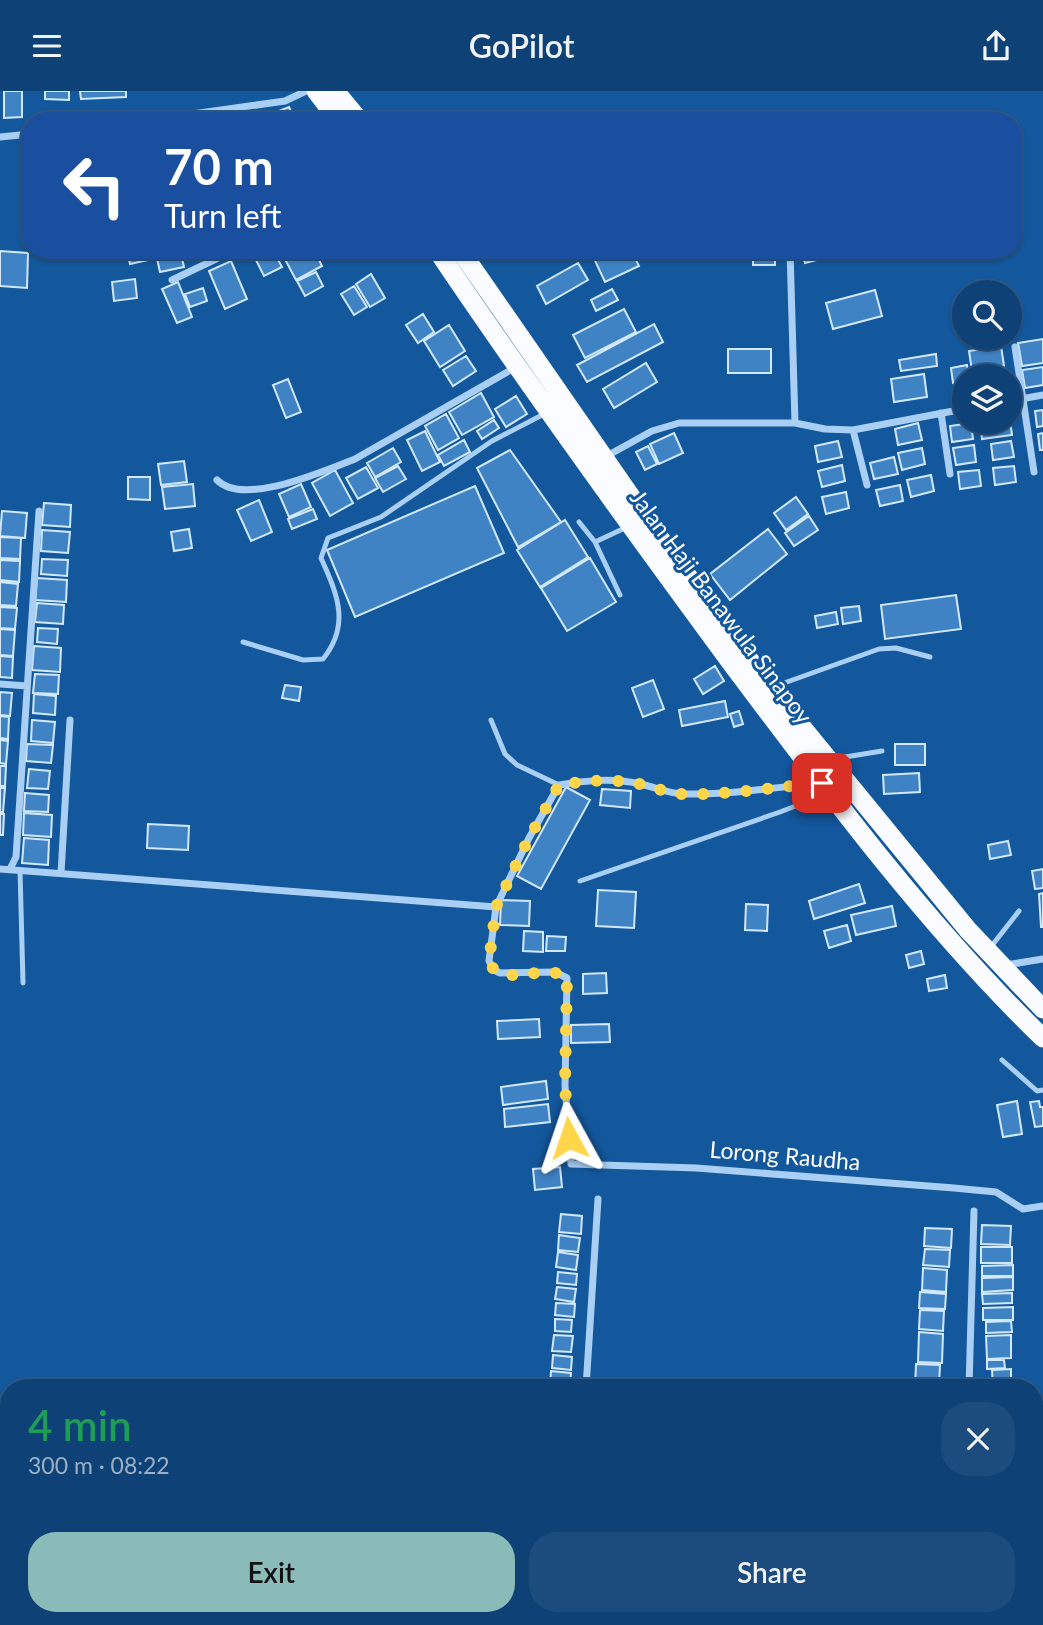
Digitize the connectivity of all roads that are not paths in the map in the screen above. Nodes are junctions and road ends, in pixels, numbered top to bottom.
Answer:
1 (306, 91) edge
2 (316, 91) edge
3 (335, 91) edge
4 (207, 112) edge
5 (332, 112) edge
6 (352, 112) edge
7 (21, 135) edge
8 (0, 137) edge
9 (217, 259) edge
10 (790, 259) edge
11 (460, 263) edge
12 (172, 281) dead end
13 (516, 367) junction
14 (1043, 395) edge
15 (1022, 399) joint
16 (549, 411) junction
17 (952, 411) edge
18 (941, 413) junction
19 (795, 422) junction
20 (853, 430) junction
21 (605, 457) junction
22 (1034, 473) dead end
23 (950, 474) dead end
24 (216, 480) dead end
25 (867, 485) dead end
26 (39, 511) dead end
27 (579, 522) dead end
28 (630, 525) junction
29 (595, 542) junction
30 (620, 595) dead end
31 (243, 642) dead end
32 (930, 657) dead end
33 (0, 684) edge
34 (27, 686) junction
35 (770, 688) junction
36 (71, 720) dead end
37 (491, 720) dead end
38 (882, 751) dead end
39 (827, 759) junction
40 (559, 785) junction
41 (826, 788) junction
42 (0, 869) edge
43 (10, 869) junction
44 (20, 870) junction
45 (61, 873) junction
46 (580, 881) dead end
47 (496, 907) junction
48 (1019, 911) dead end
49 (988, 951) junction
50 (1043, 960) edge
51 (1002, 966) junction
52 (23, 983) dead end
53 (1043, 1009) edge
54 (1043, 1038) edge
55 (1003, 1059) dead end
56 (1043, 1090) edge
57 (598, 1199) dead end
58 (1043, 1206) edge
59 (974, 1212) dead end
60 (587, 1379) edge
61 (969, 1379) edge

1 - 4 street
2 - 5 highway
3 - 6 highway
7 - 8 street
9 - 12 street
10 - 19 street
11 - 13 highway, Jalan Haji Banawula Sinapoy
11 - 21 highway, Jalan Haji Banawula Sinapoy
13 - 16 highway, Jalan Haji Banawula Sinapoy
13 - 24 street
14 - 15 street
15 - 22 street
16 - 28 highway, Jalan Haji Banawula Sinapoy
16 - 31 lane
17 - 18 street
18 - 20 street
18 - 23 street
19 - 20 street
19 - 21 street
20 - 25 street
21 - 35 highway, Jalan Haji Banawula Sinapoy
26 - 34 street
27 - 29 lane
28 - 29 lane
28 - 41 highway, Jalan Haji Banawula Sinapoy
29 - 30 lane
32 - 35 lane
33 - 34 street
34 - 43 street
35 - 39 highway, Jalan Haji Banawula Sinapoy
36 - 45 street
37 - 40 lane
38 - 39 lane
39 - 49 highway, Jalan Haji Banawula Sinapoy
40 - 41 street
40 - 47 street
41 - 46 lane
41 - 54 highway, Jalan Haji Banawula Sinapoy
42 - 43 street
43 - 44 street
44 - 45 street
44 - 52 lane
45 - 47 street
47 - 58 street, Lorong Raudha
48 - 49 lane
49 - 51 highway, Jalan Haji Banawula Sinapoy
50 - 51 street
51 - 53 highway, Jalan Haji Banawula Sinapoy
55 - 56 lane
57 - 60 street
59 - 61 street

